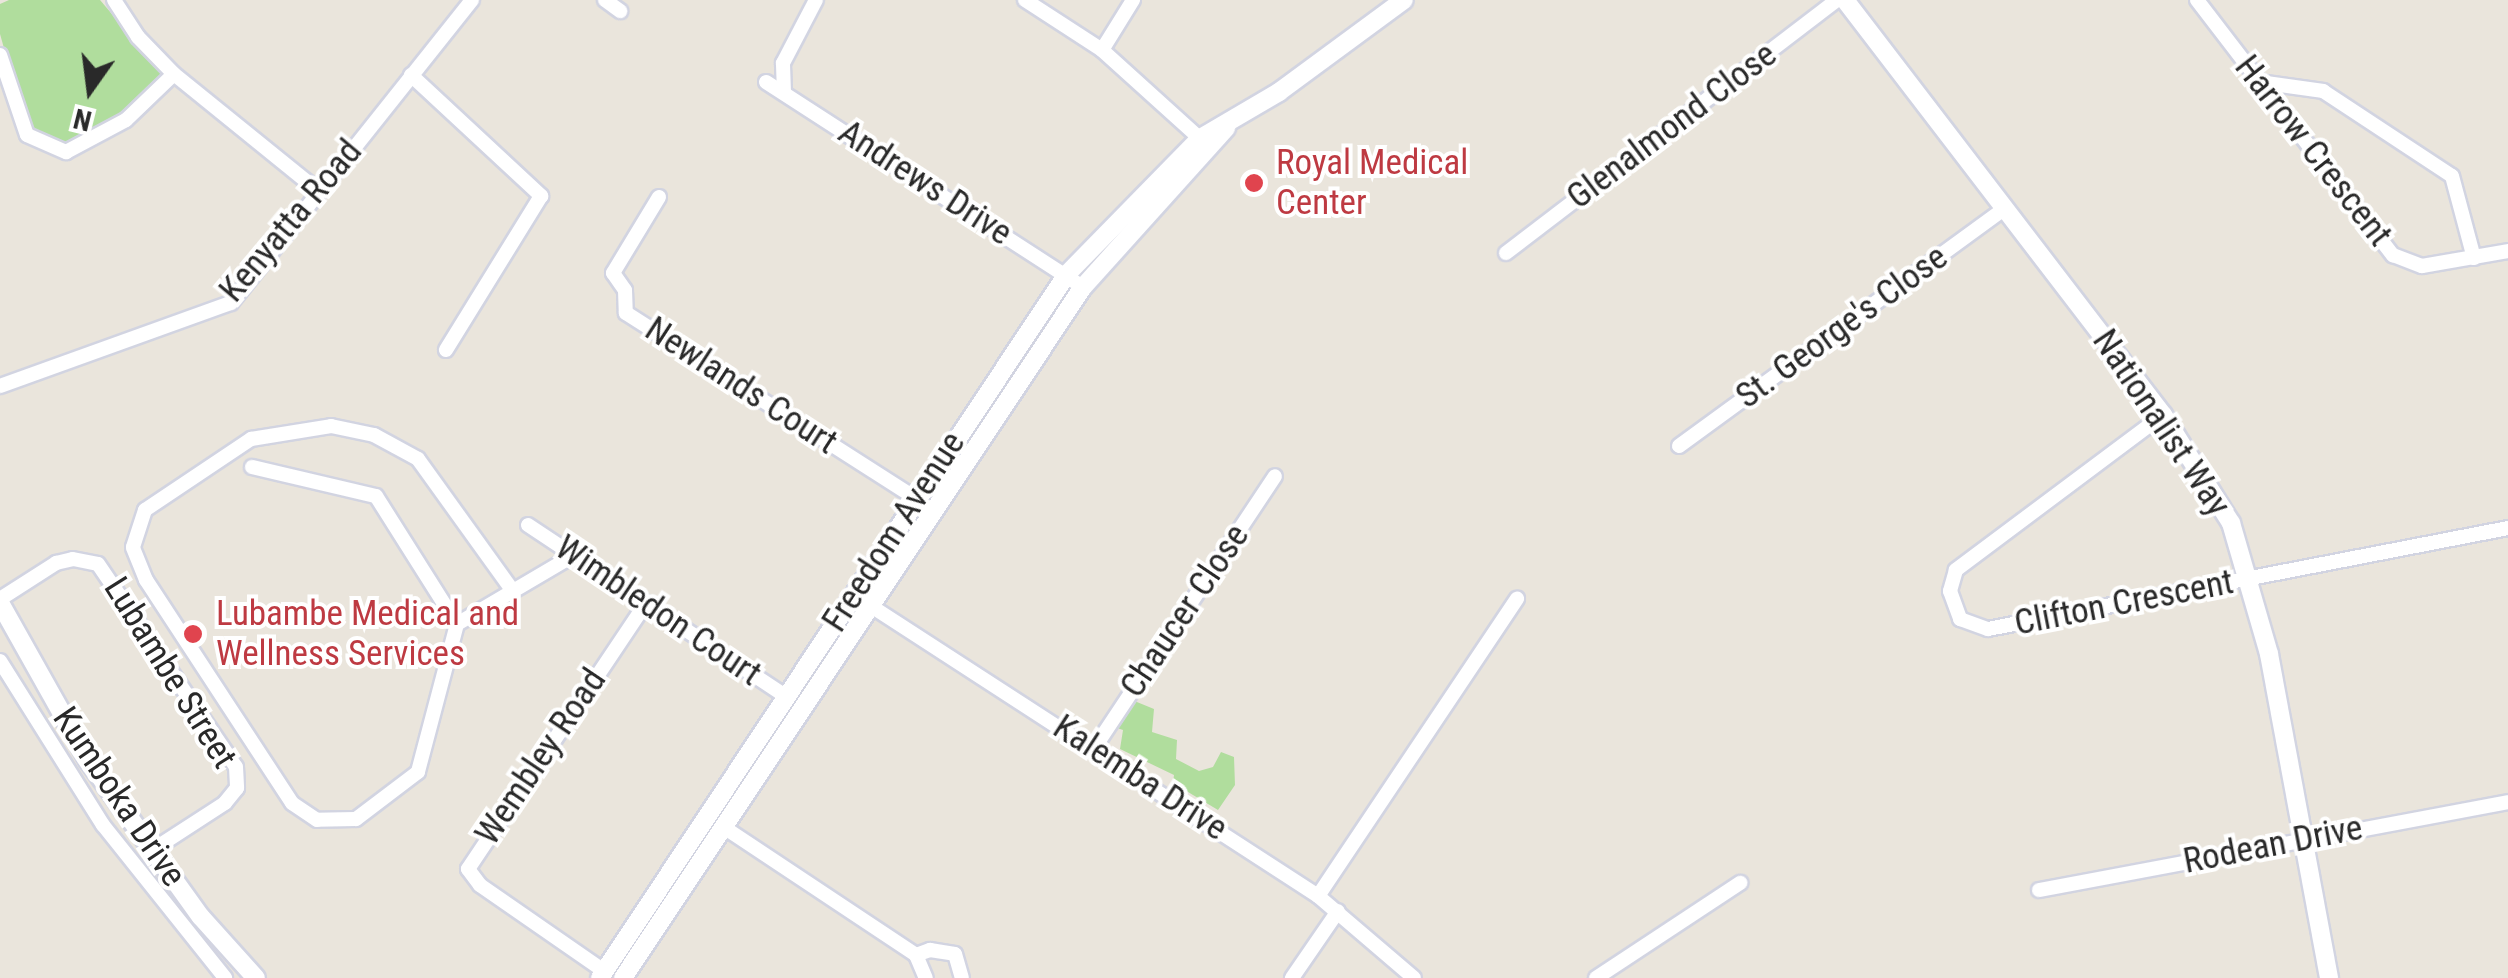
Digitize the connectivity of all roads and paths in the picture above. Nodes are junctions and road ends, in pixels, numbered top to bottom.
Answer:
1 (114, 0) edge
2 (472, 0) edge
3 (605, 0) edge
4 (816, 0) edge
5 (1025, 0) edge
6 (1133, 0) edge
7 (1404, 0) edge
8 (1838, 0) edge
9 (1845, 0) edge
10 (2197, 0) edge
11 (620, 12) dead end
12 (1102, 50) junction
13 (0, 55) edge
14 (174, 74) junction
15 (411, 75) junction
16 (766, 82) dead end
17 (2259, 82) junction
18 (784, 93) junction
19 (1205, 143) junction
20 (317, 190) junction
21 (659, 197) dead end
22 (2005, 208) junction
23 (2508, 251) edge
24 (1506, 253) dead end
25 (2474, 258) junction
26 (1067, 274) junction
27 (1083, 287) junction
28 (446, 350) dead end
29 (0, 386) edge
30 (2163, 415) junction
31 (1679, 446) dead end
32 (252, 467) dead end
33 (1276, 476) dead end
34 (916, 499) junction
35 (528, 525) dead end
36 (2508, 528) edge
37 (574, 555) junction
38 (2250, 578) junction
39 (512, 590) junction
40 (854, 595) junction
41 (1517, 599) dead end
42 (0, 601) edge
43 (646, 603) junction
44 (871, 605) junction
45 (457, 624) junction
46 (0, 661) edge
47 (787, 697) junction
48 (1095, 747) junction
49 (2508, 802) edge
50 (725, 828) junction
51 (2304, 838) junction
52 (152, 851) junction
53 (668, 876) junction
54 (1740, 884) dead end
55 (2039, 890) dead end
56 (185, 895) junction
57 (1318, 896) junction
58 (167, 910) junction
59 (1338, 912) junction
60 (643, 948) junction
61 (916, 955) junction
62 (602, 974) edge
63 (225, 978) edge
64 (256, 978) edge
65 (623, 978) edge
66 (926, 978) edge
67 (962, 978) edge
68 (1292, 978) edge
69 (1414, 978) edge
70 (1596, 978) edge
71 (2329, 978) edge

1 - 14 street
2 - 15 street, Kenyatta Road
3 - 11 street
4 - 18 street
5 - 12 street
6 - 12 street
7 - 19 main road, Freedom Avenue
8 - 24 street, Glenalmond Close
9 - 22 main road, Nationalist Way
10 - 17 street, Harrow Crescent
12 - 19 street
13 - 14 street
14 - 20 street
15 - 20 street, Kenyatta Road
15 - 28 street
16 - 18 street, Andrews Drive
17 - 25 street, Harrow Crescent
17 - 25 street
18 - 26 street, Andrews Drive
19 - 26 main road, Freedom Avenue
19 - 27 main road, Freedom Avenue
20 - 29 street, Kenyatta Road
21 - 34 street, Newlands Court
22 - 30 main road, Nationalist Way
22 - 31 street, St. George's Close
23 - 25 street, Harrow Crescent
26 - 27 street, Andrews Drive
26 - 34 main road, Freedom Avenue
27 - 44 main road, Freedom Avenue
30 - 38 main road, Nationalist Way
30 - 38 street, Clifton Crescent
32 - 45 street
33 - 48 street, Chaucer Close
34 - 40 main road, Freedom Avenue
35 - 37 street, Wimbledon Court
36 - 38 street, Clifton Crescent
37 - 39 street
37 - 43 street, Wimbledon Court
38 - 51 main road, Nationalist Way
39 - 45 street
39 - 45 street
40 - 44 street, Kalemba Drive
40 - 47 main road, Freedom Avenue
41 - 57 street
42 - 52 main road, Kumboka Drive
42 - 52 street, Lubambe Street
43 - 47 street, Wimbledon Court
43 - 62 street, Wembley Road
44 - 48 street, Kalemba Drive
44 - 50 main road, Freedom Avenue
46 - 58 street
47 - 53 main road, Freedom Avenue
48 - 57 street, Kalemba Drive
49 - 51 street, Rodean Drive
50 - 60 main road, Freedom Avenue
50 - 61 street
51 - 55 street, Rodean Drive
51 - 71 main road, Nationalist Way
52 - 56 main road, Kumboka Drive
53 - 60 main road
53 - 62 main road, Freedom Avenue
54 - 70 street
56 - 58 street
56 - 64 main road, Kumboka Drive
57 - 59 street, Kalemba Drive
58 - 63 street
59 - 68 street
59 - 69 street, Kalemba Drive
60 - 65 main road, Freedom Avenue
61 - 66 street
61 - 67 street

